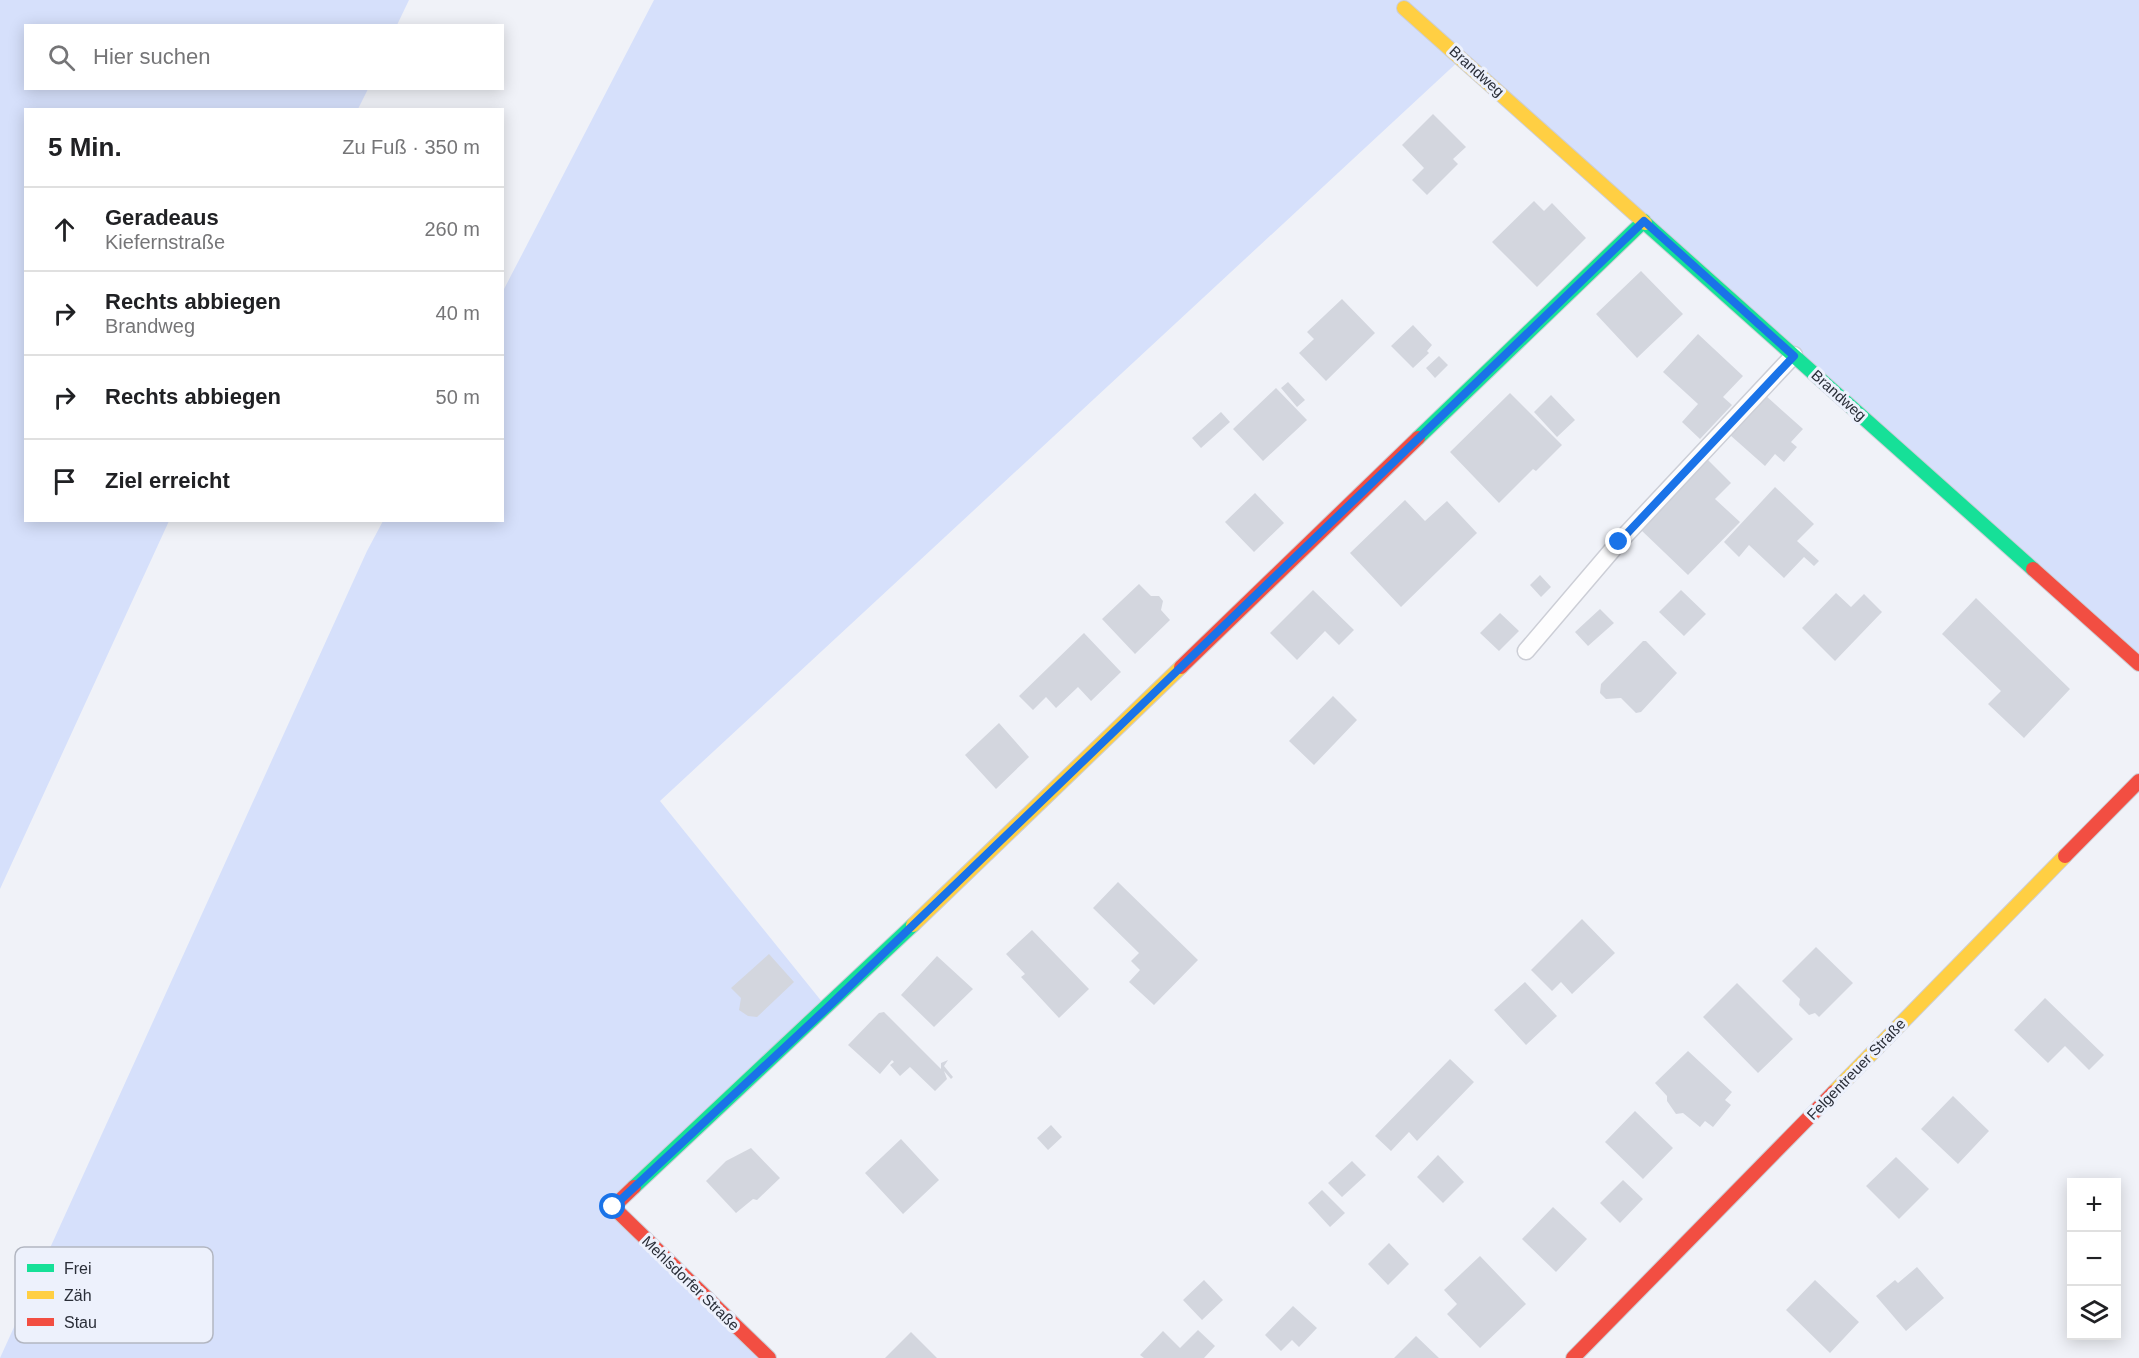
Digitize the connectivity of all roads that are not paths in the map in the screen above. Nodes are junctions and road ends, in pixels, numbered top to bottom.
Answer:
1 (1404, 8) dead end
2 (1644, 221) junction
3 (1794, 356) junction
4 (1526, 651) dead end
5 (2139, 664) edge
6 (2139, 781) edge
7 (769, 1358) edge
8 (1573, 1358) edge

1 - 2 street, Brandweg
2 - 3 street, Brandweg
2 - 7 street, Mehlsdorfer Straße
3 - 4 lane
3 - 5 street, Brandweg
6 - 8 street, Felgentreuer Straße

